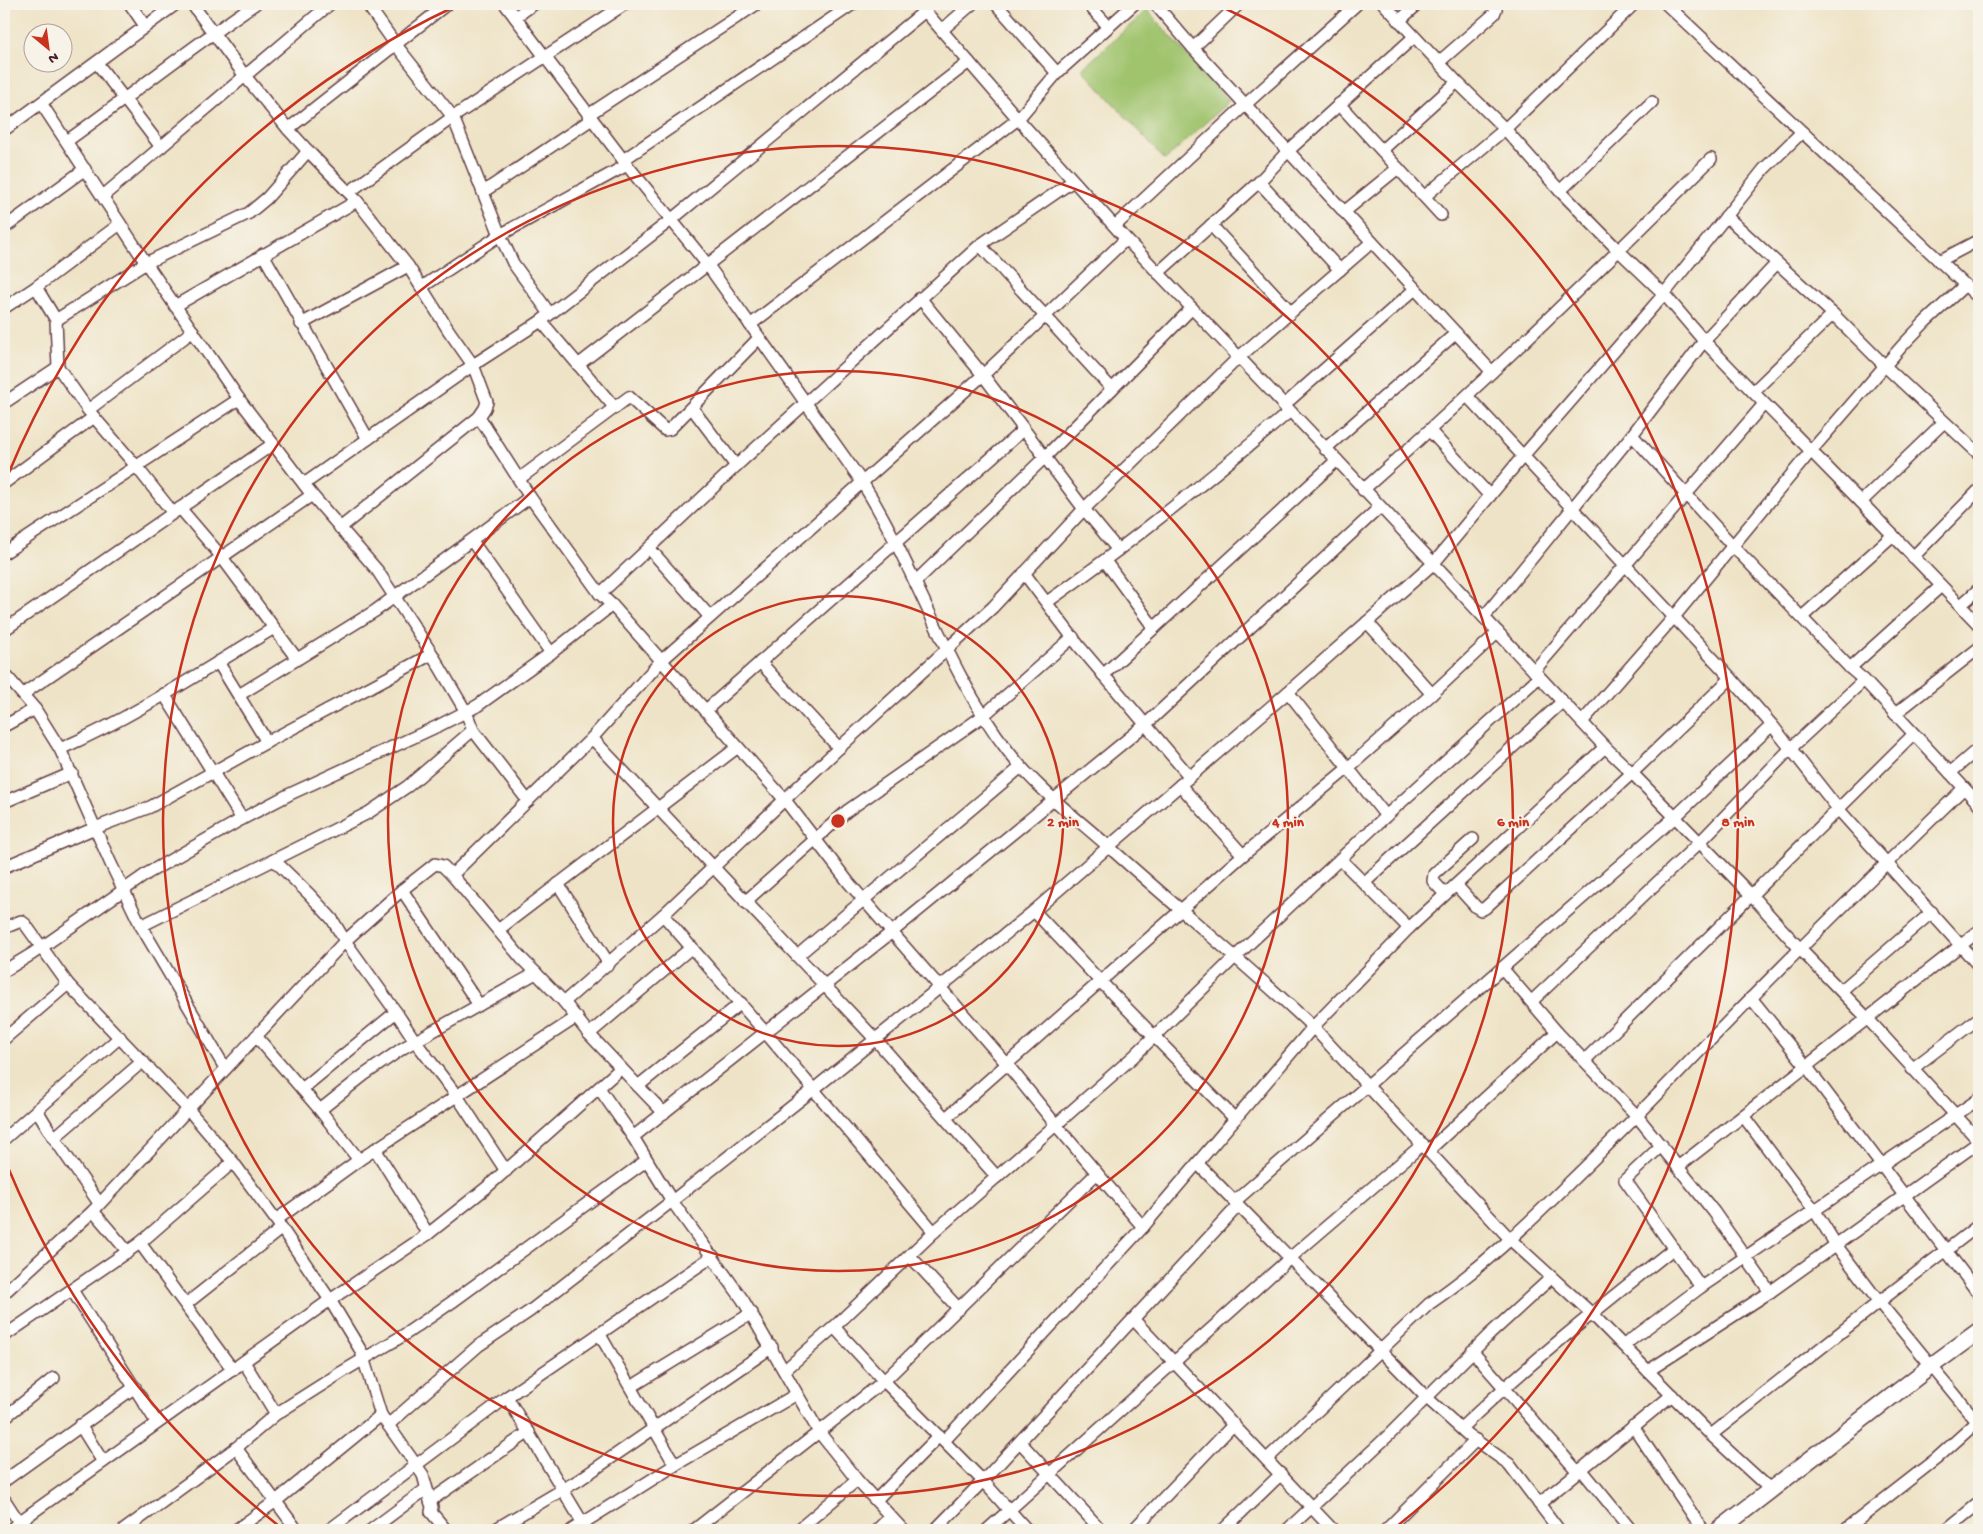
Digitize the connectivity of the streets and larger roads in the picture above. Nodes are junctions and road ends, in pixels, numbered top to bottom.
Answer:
1 (130, 4) edge
2 (176, 4) edge
3 (192, 4) edge
4 (255, 4) edge
5 (330, 4) edge
6 (367, 4) edge
7 (447, 4) edge
8 (505, 4) edge
9 (534, 4) edge
10 (625, 4) edge
11 (757, 4) edge
12 (853, 4) edge
13 (972, 4) edge
14 (996, 4) edge
15 (1088, 4) edge
16 (1134, 4) edge
17 (1155, 4) edge
18 (1239, 4) edge
19 (1357, 4) edge
20 (1384, 4) edge
21 (1418, 4) edge
22 (1494, 4) edge
23 (1634, 4) edge
24 (1666, 4) edge
25 (922, 7) edge
26 (515, 17) junction
27 (1399, 21) junction
28 (145, 26) junction
29 (1108, 26) junction
30 (942, 30) junction
31 (213, 32) junction
32 (1414, 37) junction
33 (396, 45) junction
34 (1193, 48) junction
35 (546, 57) junction
36 (98, 62) junction
37 (969, 62) junction
38 (1439, 62) junction
39 (1057, 73) junction
40 (245, 76) junction
41 (1457, 82) junction
42 (125, 100) junction
43 (1652, 102) dead end
44 (41, 103) junction
45 (1246, 104) junction
46 (1340, 104) junction
47 (453, 117) junction
48 (590, 117) junction
49 (1018, 119) junction
50 (288, 128) junction
51 (1504, 129) junction
52 (4, 130) edge
53 (1802, 132) junction
54 (67, 141) junction
55 (161, 147) junction
56 (1382, 150) junction
57 (308, 151) junction
58 (1288, 151) junction
59 (1711, 159) dead end
60 (625, 162) junction
61 (1398, 168) junction
62 (85, 169) junction
63 (1073, 181) junction
64 (1259, 182) junction
65 (1560, 190) junction
66 (348, 192) junction
67 (483, 192) junction
68 (103, 196) junction
69 (1425, 196) junction
70 (357, 201) junction
71 (1344, 212) junction
72 (1441, 215) dead end
73 (1726, 216) junction
74 (671, 220) junction
75 (120, 224) junction
76 (1211, 225) junction
77 (1114, 226) junction
78 (4, 228) edge
79 (500, 235) junction
80 (1126, 239) junction
81 (1979, 240) edge
82 (1372, 242) junction
83 (980, 245) junction
84 (1619, 251) junction
85 (263, 254) junction
86 (1940, 262) junction
87 (146, 263) junction
88 (1777, 263) junction
89 (707, 264) junction
90 (408, 266) junction
91 (1340, 270) junction
92 (1158, 273) junction
93 (1965, 285) junction
94 (36, 287) junction
95 (422, 287) junction
96 (1415, 289) junction
97 (1664, 294) junction
98 (920, 298) junction
99 (1979, 298) edge
100 (175, 306) junction
101 (4, 308) edge
102 (1192, 308) junction
103 (1291, 312) junction
104 (1833, 314) junction
105 (1044, 317) junction
106 (546, 318) junction
107 (56, 320) junction
108 (301, 324) junction
109 (750, 325) junction
110 (193, 331) junction
111 (1456, 333) junction
112 (759, 338) junction
113 (1704, 341) junction
114 (1238, 358) junction
115 (473, 364) junction
116 (578, 365) junction
117 (58, 367) junction
118 (1886, 367) junction
119 (1492, 372) junction
120 (983, 375) junction
121 (1112, 389) junction
122 (1752, 392) junction
123 (1467, 396) junction
124 (239, 399) junction
125 (4, 403) edge
126 (806, 404) junction
127 (1764, 404) junction
128 (615, 408) junction
129 (692, 408) junction
130 (1286, 409) junction
131 (91, 414) junction
132 (479, 417) junction
133 (1944, 422) junction
134 (1023, 430) junction
135 (1430, 431) junction
136 (1632, 435) junction
137 (368, 440) junction
138 (273, 444) junction
139 (1325, 449) junction
140 (1811, 450) junction
141 (1979, 454) edge
142 (1523, 456) junction
143 (1045, 457) junction
144 (1337, 460) junction
145 (136, 466) junction
146 (736, 466) junction
147 (519, 479) junction
148 (862, 482) junction
149 (4, 484) edge
150 (304, 484) junction
151 (1363, 490) junction
152 (1979, 490) edge
153 (312, 495) junction
154 (1687, 495) junction
155 (1490, 496) junction
156 (530, 497) junction
157 (1861, 502) junction
158 (1380, 507) junction
159 (1573, 508) junction
160 (1084, 509) junction
161 (176, 511) junction
162 (340, 528) junction
163 (1893, 535) junction
164 (472, 541) junction
165 (898, 543) junction
166 (1732, 545) junction
167 (649, 548) junction
168 (1118, 550) junction
169 (4, 553) edge
170 (221, 556) junction
171 (1913, 557) junction
172 (1105, 561) junction
173 (1434, 563) junction
174 (1626, 565) junction
175 (1024, 573) junction
176 (915, 582) junction
177 (1941, 586) junction
178 (1979, 588) edge
179 (600, 594) junction
180 (394, 597) junction
181 (1046, 602) junction
182 (612, 605) junction
183 (1960, 605) junction
184 (710, 617) junction
185 (1484, 617) junction
186 (1674, 617) junction
187 (1802, 617) junction
188 (1368, 622) junction
189 (1979, 625) edge
190 (274, 628) junction
191 (1154, 628) junction
192 (4, 630) edge
193 (1498, 632) junction
194 (1073, 637) junction
195 (1979, 648) edge
196 (946, 649) junction
197 (551, 653) junction
198 (432, 654) junction
199 (297, 659) junction
200 (661, 661) junction
201 (218, 662) junction
202 (760, 662) junction
203 (1850, 668) junction
204 (4, 673) edge
205 (1537, 674) junction
206 (1104, 675) junction
207 (1731, 678) junction
208 (1864, 680) junction
209 (1288, 692) junction
210 (23, 694) junction
211 (164, 694) junction
212 (239, 694) junction
213 (1432, 694) junction
214 (1562, 702) junction
215 (35, 709) junction
216 (706, 710) junction
217 (466, 712) junction
218 (1896, 714) junction
219 (983, 716) junction
220 (1582, 722) junction
221 (1146, 725) junction
222 (1772, 725) junction
223 (4, 726) edge
224 (473, 730) junction
225 (1914, 734) junction
226 (592, 738) junction
227 (267, 742) junction
228 (1605, 747) junction
229 (738, 748) junction
230 (839, 748) junction
231 (1979, 748) edge
232 (60, 749) junction
233 (1790, 749) junction
234 (1021, 767) junction
235 (1348, 768) junction
236 (214, 772) junction
237 (1950, 772) junction
238 (72, 773) junction
239 (1632, 773) junction
240 (1190, 777) junction
241 (1180, 785) junction
242 (1964, 788) junction
243 (784, 800) junction
244 (1054, 800) junction
245 (528, 801) junction
246 (4, 802) edge
247 (1979, 804) edge
248 (658, 809) junction
249 (1839, 810) junction
250 (1386, 816) junction
251 (1675, 816) junction
252 (242, 818) junction
253 (95, 828) junction
254 (815, 839) junction
255 (1473, 839) dead end
256 (1700, 842) junction
257 (1108, 847) junction
258 (1243, 855) junction
259 (1340, 859) junction
260 (274, 860) junction
261 (1886, 863) junction
262 (4, 867) edge
263 (713, 868) junction
264 (452, 875) junction
265 (558, 884) junction
266 (1364, 884) junction
267 (1456, 885) junction
268 (123, 889) junction
269 (402, 890) junction
270 (1445, 894) junction
271 (1751, 895) junction
272 (864, 900) junction
273 (745, 902) junction
274 (1034, 911) junction
275 (1180, 911) junction
276 (1932, 912) junction
277 (663, 915) junction
278 (141, 926) junction
279 (4, 928) edge
280 (1409, 928) junction
281 (498, 930) junction
282 (1979, 931) edge
283 (892, 932) junction
284 (345, 941) junction
285 (1961, 945) junction
286 (42, 947) junction
287 (692, 947) junction
288 (1800, 949) junction
289 (797, 956) junction
290 (1235, 957) junction
291 (609, 964) junction
292 (1979, 966) edge
293 (1502, 968) junction
294 (4, 971) edge
295 (536, 973) junction
296 (1100, 981) junction
297 (68, 984) junction
298 (824, 985) junction
299 (940, 987) junction
300 (1842, 990) junction
301 (1750, 998) junction
302 (564, 1002) junction
303 (1532, 1002) junction
304 (741, 1004) junction
305 (479, 1005) junction
306 (396, 1012) junction
307 (577, 1017) junction
308 (1867, 1018) junction
309 (1979, 1018) edge
310 (1313, 1026) junction
311 (765, 1032) junction
312 (1557, 1032) junction
313 (589, 1034) junction
314 (256, 1036) junction
315 (1155, 1036) junction
316 (120, 1037) junction
317 (4, 1039) edge
318 (876, 1040) junction
319 (414, 1041) junction
320 (1585, 1060) junction
321 (143, 1061) junction
322 (1006, 1063) junction
323 (1807, 1067) junction
324 (225, 1068) junction
325 (620, 1068) junction
326 (1912, 1069) junction
327 (638, 1086) junction
328 (1368, 1086) junction
329 (599, 1088) junction
330 (302, 1089) junction
331 (814, 1089) junction
332 (457, 1096) junction
333 (1979, 1100) edge
334 (187, 1108) junction
335 (37, 1110) junction
336 (320, 1110) junction
337 (664, 1113) junction
338 (1957, 1115) junction
339 (1637, 1116) junction
340 (1744, 1117) junction
341 (946, 1118) junction
342 (1236, 1119) junction
343 (1056, 1125) junction
344 (633, 1137) junction
345 (54, 1138) junction
346 (4, 1139) edge
347 (1979, 1142) edge
348 (1662, 1145) junction
349 (1426, 1147) junction
350 (375, 1149) junction
351 (359, 1160) junction
352 (647, 1160) junction
353 (233, 1162) junction
354 (1198, 1164) junction
355 (1882, 1165) junction
356 (1679, 1166) junction
357 (506, 1171) junction
358 (1097, 1173) junction
359 (997, 1177) junction
360 (1904, 1194) junction
361 (672, 1201) junction
362 (1236, 1204) junction
363 (96, 1207) junction
364 (1814, 1211) junction
365 (278, 1224) junction
366 (1979, 1225) edge
367 (1143, 1227) junction
368 (934, 1232) junction
369 (428, 1234) junction
370 (1510, 1240) junction
371 (140, 1243) junction
372 (1836, 1245) junction
373 (1674, 1248) junction
374 (1945, 1251) junction
375 (128, 1252) junction
376 (713, 1256) junction
377 (910, 1256) junction
378 (1290, 1258) junction
379 (1746, 1258) junction
380 (1550, 1278) junction
381 (1701, 1287) junction
382 (72, 1290) junction
383 (1770, 1292) junction
384 (4, 1293) edge
385 (1979, 1294) edge
386 (330, 1300) junction
387 (1879, 1302) junction
388 (186, 1304) junction
389 (959, 1309) junction
390 (752, 1313) junction
391 (1591, 1314) junction
392 (1134, 1320) junction
393 (834, 1327) junction
394 (1979, 1332) edge
395 (599, 1333) junction
396 (4, 1336) edge
397 (1624, 1345) junction
398 (772, 1347) junction
399 (1380, 1350) junction
400 (1472, 1351) junction
401 (364, 1358) junction
402 (244, 1362) junction
403 (1175, 1362) junction
404 (1931, 1366) junction
405 (233, 1370) junction
406 (785, 1370) junction
407 (1648, 1371) junction
408 (54, 1378) dead end
409 (884, 1381) junction
410 (135, 1387) junction
411 (631, 1387) junction
412 (1504, 1387) junction
413 (796, 1394) junction
414 (1672, 1395) junction
415 (507, 1398) junction
416 (1427, 1398) junction
417 (276, 1414) junction
418 (381, 1415) junction
419 (4, 1418) edge
420 (158, 1423) junction
421 (1978, 1423) edge
422 (1234, 1424) junction
423 (80, 1425) junction
424 (388, 1425) junction
425 (1633, 1426) junction
426 (654, 1428) junction
427 (1460, 1428) junction
428 (529, 1432) junction
429 (819, 1432) junction
430 (1711, 1434) junction
431 (941, 1439) junction
432 (1476, 1440) junction
433 (1020, 1442) junction
434 (236, 1448) junction
435 (1267, 1459) junction
436 (103, 1462) junction
437 (416, 1465) junction
438 (675, 1465) junction
439 (1579, 1470) junction
440 (1281, 1474) junction
441 (1050, 1476) junction
442 (857, 1480) junction
443 (4, 1481) edge
444 (984, 1481) junction
445 (426, 1489) junction
446 (563, 1490) junction
447 (1771, 1490) junction
448 (4, 1499) edge
449 (876, 1500) junction
450 (276, 1501) junction
451 (430, 1501) junction
452 (1979, 1503) edge
453 (1539, 1504) junction
454 (1311, 1508) junction
455 (1009, 1511) junction
456 (890, 1517) junction
457 (585, 1527) edge
458 (14, 1528) edge
459 (124, 1530) edge
460 (236, 1530) edge
461 (297, 1530) edge
462 (329, 1530) edge
463 (371, 1530) edge
464 (446, 1530) edge
465 (494, 1530) edge
466 (572, 1530) edge
467 (694, 1530) edge
468 (798, 1530) edge
469 (877, 1530) edge
470 (903, 1530) edge
471 (934, 1530) edge
472 (987, 1530) edge
473 (1027, 1530) edge
474 (1101, 1530) edge
475 (1133, 1530) edge
476 (1223, 1530) edge
477 (1287, 1530) edge
478 (1333, 1530) edge
479 (1386, 1530) edge
480 (1559, 1530) edge
481 (1631, 1530) edge
482 (1702, 1530) edge
483 (1719, 1530) edge
484 (1845, 1530) edge
485 (1946, 1530) edge

1 - 28 street
2 - 28 street
3 - 31 street
4 - 31 street
5 - 40 street
6 - 33 street
7 - 33 street
8 - 26 street
9 - 26 street
10 - 35 street
11 - 48 street
12 - 60 street
13 - 30 street
14 - 39 street
15 - 29 street
16 - 29 street
17 - 34 street
18 - 34 street
19 - 45 street
20 - 27 street
21 - 27 street
22 - 38 street
23 - 51 street
24 - 53 street
25 - 30 street
25 - 74 street
26 - 35 street
27 - 32 street
28 - 36 street
29 - 39 street
30 - 37 street
31 - 40 street
31 - 42 street
32 - 38 street
32 - 46 street
33 - 47 street
33 - 50 street
34 - 45 street
35 - 47 street
35 - 48 street
36 - 42 street
36 - 44 street
37 - 49 street
37 - 89 street
38 - 41 street
39 - 49 street
40 - 50 street
40 - 55 street
41 - 51 street
41 - 56 street
42 - 54 street
42 - 55 street
43 - 65 street
44 - 52 street
44 - 54 street
45 - 58 street
45 - 77 street
46 - 56 street
46 - 58 street
47 - 66 street
47 - 67 street
48 - 60 street
48 - 67 street
49 - 63 street
49 - 109 street
50 - 57 street
51 - 65 street
51 - 69 street
53 - 73 street
53 - 86 street
54 - 62 street
55 - 68 street
56 - 61 street
57 - 66 street
57 - 87 street
58 - 64 street
58 - 71 street
59 - 84 street
60 - 74 street
60 - 79 street
61 - 69 street
61 - 71 street
62 - 68 street
62 - 78 street
63 - 77 street
63 - 83 street
64 - 76 street
64 - 91 street
65 - 84 street
66 - 70 street
67 - 79 street
68 - 75 street
69 - 72 street
70 - 85 street
70 - 90 street
71 - 82 street
73 - 88 street
73 - 97 street
74 - 89 street
74 - 106 street
75 - 87 street
75 - 94 street
76 - 92 street
76 - 103 street
77 - 80 street
79 - 95 street
79 - 106 street
80 - 92 street
80 - 105 street
81 - 86 street
82 - 91 street
82 - 96 street
83 - 98 street
83 - 105 street
84 - 97 street
84 - 119 street
85 - 100 street
85 - 108 street
86 - 93 street
87 - 100 street
87 - 107 street
88 - 104 street
88 - 113 street
89 - 109 street
89 - 116 street
90 - 95 street
90 - 108 street
91 - 103 street
92 - 102 street
93 - 99 street
93 - 118 street
94 - 101 street
94 - 107 street
95 - 115 street
96 - 111 street
96 - 130 street
97 - 113 street
97 - 142 street
98 - 120 street
98 - 126 street
100 - 110 street
102 - 114 street
102 - 121 street
103 - 114 street
104 - 118 street
104 - 122 street
105 - 120 street
105 - 121 street
106 - 115 street
106 - 116 street
107 - 117 street
108 - 137 street
109 - 112 street
110 - 124 street
110 - 131 street
111 - 119 street
111 - 139 street
112 - 126 street
112 - 129 street
113 - 122 street
113 - 136 street
114 - 130 street
114 - 160 street
115 - 132 street
115 - 137 street
116 - 128 street
117 - 125 street
117 - 131 street
118 - 133 street
118 - 140 street
119 - 123 street
120 - 134 street
120 - 148 street
121 - 143 street
122 - 127 street
123 - 135 street
123 - 142 street
124 - 138 street
124 - 145 street
126 - 146 street
126 - 148 street
127 - 140 street
127 - 154 street
128 - 129 street
128 - 147 street
129 - 146 street
130 - 139 street
130 - 168 street
131 - 145 street
131 - 149 street
132 - 147 street
132 - 162 street
133 - 141 street
133 - 157 street
134 - 143 street
134 - 165 street
135 - 151 street
135 - 155 street
136 - 154 street
136 - 159 street
137 - 150 street
138 - 150 street
138 - 161 street
139 - 144 street
140 - 157 street
140 - 166 street
142 - 155 street
142 - 159 street
143 - 160 street
143 - 176 street
144 - 151 street
144 - 191 street
145 - 161 street
145 - 169 street
146 - 167 street
147 - 156 street
148 - 165 street
148 - 184 street
150 - 153 street
151 - 158 street
152 - 171 street
153 - 162 street
153 - 170 street
154 - 166 street
154 - 174 street
155 - 173 street
156 - 164 street
156 - 179 street
157 - 163 street
158 - 173 street
158 - 221 street
159 - 174 street
159 - 185 street
160 - 168 street
160 - 175 street
161 - 170 street
161 - 192 street
162 - 180 street
163 - 171 street
163 - 187 street
164 - 180 street
164 - 197 street
165 - 176 street
165 - 202 street
166 - 186 street
166 - 187 street
167 - 179 street
167 - 184 street
168 - 172 street
170 - 190 street
170 - 210 street
171 - 177 street
172 - 181 street
172 - 191 street
173 - 185 street
173 - 188 street
174 - 186 street
174 - 205 street
175 - 181 street
175 - 196 street
176 - 196 street
177 - 183 street
177 - 203 street
178 - 183 street
179 - 182 street
180 - 198 street
180 - 199 street
181 - 194 street
182 - 197 street
182 - 200 street
183 - 189 street
184 - 200 street
185 - 193 street
186 - 207 street
186 - 220 street
187 - 203 street
188 - 209 street
188 - 213 street
190 - 199 street
190 - 201 street
191 - 206 street
193 - 205 street
193 - 213 street
194 - 206 street
194 - 219 street
195 - 218 street
196 - 219 street
196 - 230 street
197 - 217 street
198 - 217 street
198 - 227 street
199 - 212 street
200 - 216 street
200 - 226 street
201 - 211 street
201 - 212 street
202 - 216 street
202 - 230 street
203 - 208 street
204 - 210 street
205 - 214 street
205 - 250 street
206 - 221 street
207 - 222 street
207 - 239 street
208 - 218 street
208 - 233 street
209 - 235 street
209 - 240 street
210 - 215 street
211 - 232 street
211 - 236 street
212 - 227 street
213 - 235 street
214 - 220 street
214 - 266 street
215 - 223 street
215 - 232 street
216 - 229 street
217 - 224 street
217 - 252 street
218 - 225 street
219 - 234 street
219 - 254 street
220 - 228 street
221 - 240 street
221 - 244 street
222 - 233 street
222 - 251 street
224 - 245 street
224 - 260 street
225 - 237 street
225 - 249 street
226 - 245 street
226 - 248 street
227 - 236 street
228 - 239 street
228 - 267 street
229 - 243 street
229 - 248 street
230 - 243 street
231 - 237 street
232 - 238 street
233 - 249 street
233 - 256 street
234 - 244 street
234 - 272 street
235 - 250 street
235 - 258 street
236 - 252 street
236 - 253 street
237 - 242 street
238 - 246 street
238 - 253 street
239 - 251 street
239 - 267 street
240 - 241 street
241 - 257 street
241 - 258 street
242 - 247 street
242 - 261 street
243 - 254 street
243 - 263 street
244 - 257 street
244 - 283 street
245 - 264 street
248 - 263 street
248 - 265 street
249 - 261 street
249 - 271 street
250 - 259 street
251 - 256 street
251 - 293 street
252 - 268 street
253 - 262 street
253 - 268 street
254 - 272 street
254 - 273 street
255 - 270 street
256 - 271 street
256 - 303 street
257 - 274 street
257 - 275 street
258 - 275 street
259 - 266 street
259 - 290 street
260 - 278 street
260 - 284 street
261 - 276 street
261 - 288 street
263 - 273 street
263 - 277 street
264 - 269 street
264 - 281 street
265 - 281 street
265 - 291 street
266 - 280 street
267 - 270 street
268 - 278 street
268 - 286 street
269 - 284 street
269 - 305 street
270 - 280 street
271 - 288 street
271 - 320 street
272 - 283 street
272 - 289 street
273 - 289 street
274 - 296 street
274 - 299 street
275 - 290 street
275 - 296 street
276 - 285 street
276 - 300 street
277 - 287 street
277 - 291 street
278 - 324 street
279 - 286 street
280 - 310 street
281 - 295 street
282 - 285 street
283 - 298 street
283 - 299 street
284 - 306 street
284 - 314 street
285 - 292 street
285 - 308 street
286 - 294 street
286 - 297 street
287 - 304 street
287 - 313 street
288 - 300 street
288 - 301 street
289 - 298 street
290 - 310 street
290 - 315 street
291 - 302 street
293 - 303 street
293 - 328 street
295 - 302 street
295 - 305 street
296 - 315 street
296 - 322 street
297 - 316 street
297 - 317 street
298 - 311 street
298 - 318 street
299 - 318 street
299 - 322 street
300 - 308 street
301 - 323 street
301 - 339 street
302 - 307 street
303 - 312 street
304 - 311 street
304 - 327 street
305 - 319 street
306 - 319 street
306 - 330 street
307 - 313 street
307 - 332 street
308 - 323 street
308 - 326 street
309 - 326 street
310 - 328 street
310 - 342 street
311 - 331 street
311 - 337 street
312 - 320 street
312 - 349 street
313 - 325 street
314 - 324 street
314 - 330 street
315 - 342 street
315 - 343 street
316 - 321 street
316 - 335 street
318 - 331 street
318 - 341 street
319 - 332 street
319 - 336 street
320 - 339 street
321 - 334 street
321 - 345 street
322 - 341 street
322 - 343 street
323 - 340 street
323 - 355 street
324 - 334 street
325 - 327 street
325 - 329 street
326 - 338 street
327 - 337 street
328 - 349 street
328 - 362 street
329 - 344 street
329 - 357 street
330 - 336 street
331 - 361 street
331 - 368 street
332 - 350 street
332 - 357 street
333 - 338 street
334 - 353 street
334 - 363 street
335 - 345 street
335 - 346 street
336 - 351 street
337 - 344 street
338 - 347 street
338 - 355 street
339 - 348 street
339 - 370 street
340 - 356 street
340 - 364 street
341 - 359 street
342 - 354 street
343 - 358 street
343 - 359 street
344 - 352 street
345 - 363 street
347 - 360 street
348 - 356 street
348 - 373 street
349 - 370 street
349 - 378 street
350 - 351 street
350 - 369 street
351 - 365 street
352 - 361 street
352 - 401 street
353 - 365 street
353 - 371 street
354 - 362 street
354 - 367 street
355 - 360 street
355 - 364 street
356 - 379 street
357 - 369 street
358 - 367 street
358 - 389 street
359 - 368 street
360 - 372 street
360 - 374 street
361 - 376 street
361 - 424 street
362 - 378 street
362 - 392 street
363 - 375 street
363 - 384 street
364 - 372 street
364 - 379 street
365 - 386 street
365 - 388 street
366 - 374 street
367 - 431 street
368 - 377 street
369 - 386 street
370 - 380 street
370 - 399 street
371 - 375 street
371 - 388 street
372 - 383 street
372 - 387 street
373 - 381 street
373 - 391 street
374 - 385 street
374 - 387 street
375 - 382 street
376 - 390 street
376 - 395 street
377 - 389 street
377 - 393 street
378 - 399 street
378 - 403 street
379 - 381 street
379 - 383 street
380 - 391 street
380 - 400 street
381 - 397 street
382 - 396 street
382 - 410 street
383 - 407 street
386 - 401 street
386 - 402 street
387 - 404 street
387 - 430 street
388 - 405 street
389 - 409 street
390 - 398 street
390 - 411 street
391 - 397 street
391 - 412 street
392 - 403 street
392 - 433 street
393 - 406 street
393 - 409 street
394 - 404 street
395 - 411 street
395 - 415 street
397 - 407 street
398 - 406 street
398 - 426 street
399 - 416 street
399 - 435 street
400 - 412 street
400 - 416 street
401 - 417 street
401 - 418 street
402 - 405 street
402 - 417 street
403 - 422 street
403 - 441 street
404 - 421 street
404 - 447 street
405 - 420 street
406 - 413 street
407 - 414 street
408 - 419 street
409 - 429 street
409 - 431 street
410 - 420 street
410 - 423 street
411 - 426 street
412 - 427 street
412 - 439 street
413 - 429 street
413 - 438 street
414 - 425 street
414 - 430 street
415 - 428 street
415 - 437 street
416 - 427 street
416 - 454 street
417 - 434 street
418 - 424 street
418 - 450 street
420 - 436 street
421 - 484 street
422 - 435 street
422 - 475 street
423 - 436 street
423 - 443 street
424 - 437 street
425 - 439 street
425 - 482 street
426 - 438 street
426 - 446 street
427 - 432 street
428 - 446 street
428 - 451 street
429 - 442 street
429 - 467 street
430 - 447 street
431 - 444 street
431 - 449 street
432 - 453 street
432 - 479 street
433 - 441 street
433 - 444 street
434 - 450 street
434 - 459 street
435 - 440 street
436 - 458 street
437 - 445 street
437 - 462 street
438 - 457 street
439 - 453 street
439 - 481 street
440 - 454 street
440 - 476 street
441 - 455 street
441 - 474 street
442 - 449 street
442 - 468 street
444 - 455 street
444 - 471 street
445 - 451 street
445 - 463 street
446 - 457 street
446 - 465 street
447 - 483 street
448 - 458 street
449 - 456 street
450 - 460 street
450 - 461 street
451 - 464 street
452 - 485 street
453 - 480 street
454 - 477 street
454 - 478 street
455 - 472 street
455 - 473 street
456 - 469 street
456 - 470 street
457 - 466 street

